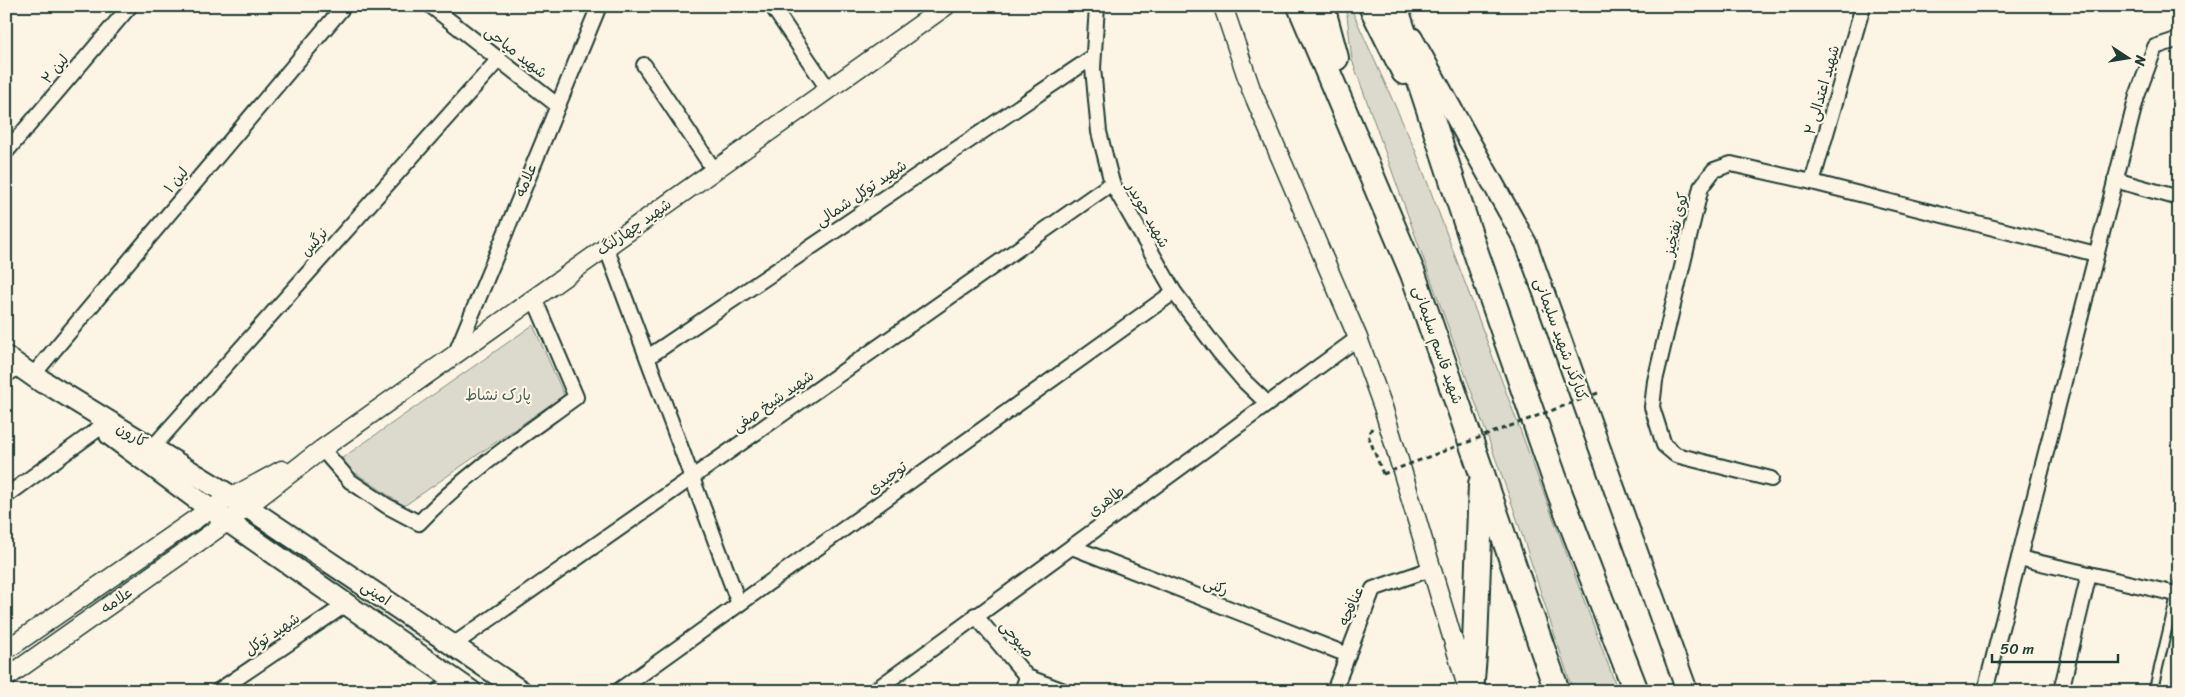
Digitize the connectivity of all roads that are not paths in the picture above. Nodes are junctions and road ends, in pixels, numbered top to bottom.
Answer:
1 (130, 6) edge
2 (344, 6) edge
3 (431, 6) edge
4 (599, 6) edge
5 (772, 6) edge
6 (1097, 6) edge
7 (1223, 6) edge
8 (1300, 6) edge
9 (1322, 6) edge
10 (1371, 6) edge
11 (1395, 6) edge
12 (1863, 6) edge
13 (945, 7) edge
14 (2179, 39) edge
15 (1093, 57) junction
16 (499, 59) junction
17 (644, 65) dead end
18 (828, 90) junction
19 (557, 104) junction
20 (1357, 139) junction
21 (1439, 141) junction
22 (6, 152) edge
23 (714, 170) junction
24 (2115, 180) junction
25 (1812, 182) junction
26 (1112, 183) junction
27 (2179, 198) edge
28 (606, 247) junction
29 (2096, 254) junction
30 (1174, 292) junction
31 (534, 298) junction
32 (1358, 338) junction
33 (455, 355) junction
34 (648, 357) junction
35 (16, 368) edge
36 (1268, 403) junction
37 (105, 425) junction
38 (153, 447) junction
39 (322, 449) junction
40 (1482, 470) junction
41 (692, 478) junction
42 (1771, 480) dead end
43 (6, 496) edge
44 (239, 502) junction
45 (210, 509) junction
46 (227, 522) junction
47 (1072, 547) junction
48 (2019, 558) junction
49 (1432, 569) junction
50 (2089, 574) junction
51 (2177, 588) edge
52 (345, 604) junction
53 (739, 604) junction
54 (976, 615) junction
55 (453, 645) junction
56 (6, 650) edge
57 (1348, 655) junction
58 (1027, 677) junction
59 (6, 678) edge
60 (454, 679) junction
61 (218, 691) edge
62 (438, 691) edge
63 (471, 691) edge
64 (521, 691) edge
65 (618, 691) edge
66 (874, 691) edge
67 (1022, 691) edge
68 (1064, 691) edge
69 (1334, 691) edge
70 (1470, 691) edge
71 (1557, 691) edge
72 (1636, 691) edge
73 (1687, 691) edge
74 (1985, 691) edge
75 (2061, 691) edge
76 (2153, 691) edge

1 - 22 street, لین ۲
2 - 35 street, لین ۱
3 - 16 street, شهید میاحی
4 - 19 street, علامه
5 - 18 street
6 - 15 street, شهید حویدر
7 - 32 street
8 - 20 highway, شهید قاسم سلیمانی
9 - 20 highway
10 - 21 highway
11 - 21 highway
11 - 73 main road, کنارگذر شهید سلیمانی
12 - 25 street, شهید اعتدالی ۲
13 - 18 street, شهید چهارلنگ
14 - 24 street
15 - 26 street, شهید حویدر
15 - 34 street, شهید توکل شمالی
16 - 19 street, شهید میاحی
16 - 38 street, نرگس
17 - 23 street
18 - 23 street, شهید چهارلنگ
19 - 33 street, علامه
20 - 40 highway, شهید قاسم سلیمانی
21 - 72 highway
23 - 28 street, شهید چهارلنگ
24 - 27 street
24 - 29 street
25 - 29 street, کوی نفتخیز
25 - 42 street, کوی نفتخیز
26 - 30 street, شهید حویدر
26 - 41 street, شهید شیخ صفی
28 - 31 street, شهید چهارلنگ
28 - 34 street
29 - 48 street
30 - 36 street, شهید حویدر
30 - 53 street, توحیدی
31 - 33 street, شهید چهارلنگ
31 - 39 street
32 - 36 street, طاهری
32 - 49 street
33 - 39 street, شهید چهارلنگ
34 - 41 street
35 - 37 main road, کارون
36 - 47 street, طاهری
37 - 38 main road, کارون
37 - 43 street
37 - 45 main road, کارون
38 - 44 main road, کارون
39 - 44 street, شهید چهارلنگ
40 - 70 highway
40 - 71 highway, شهید قاسم سلیمانی
41 - 53 street
41 - 55 street, شهید شیخ صفی
44 - 45 street, علامه
44 - 46 street, علامه
44 - 55 main road, امینی
45 - 46 main road, امینی
45 - 56 street, علامه
46 - 52 main road, امینی
46 - 59 street, علامه
47 - 54 street, طاهری
47 - 57 street, رکنی
48 - 50 street
48 - 74 street
49 - 57 street, عنافچه
49 - 70 street
50 - 51 street
50 - 75 street
51 - 76 lane
52 - 60 main road, امینی
52 - 61 street, شهید توکل
53 - 65 street, توحیدی
54 - 58 street, صبوحی
54 - 66 street, طاهری
55 - 64 main road, امینی
57 - 69 street, عنافچه
58 - 67 street
58 - 68 street, صبوحی
60 - 62 street
60 - 63 main road, امینی

